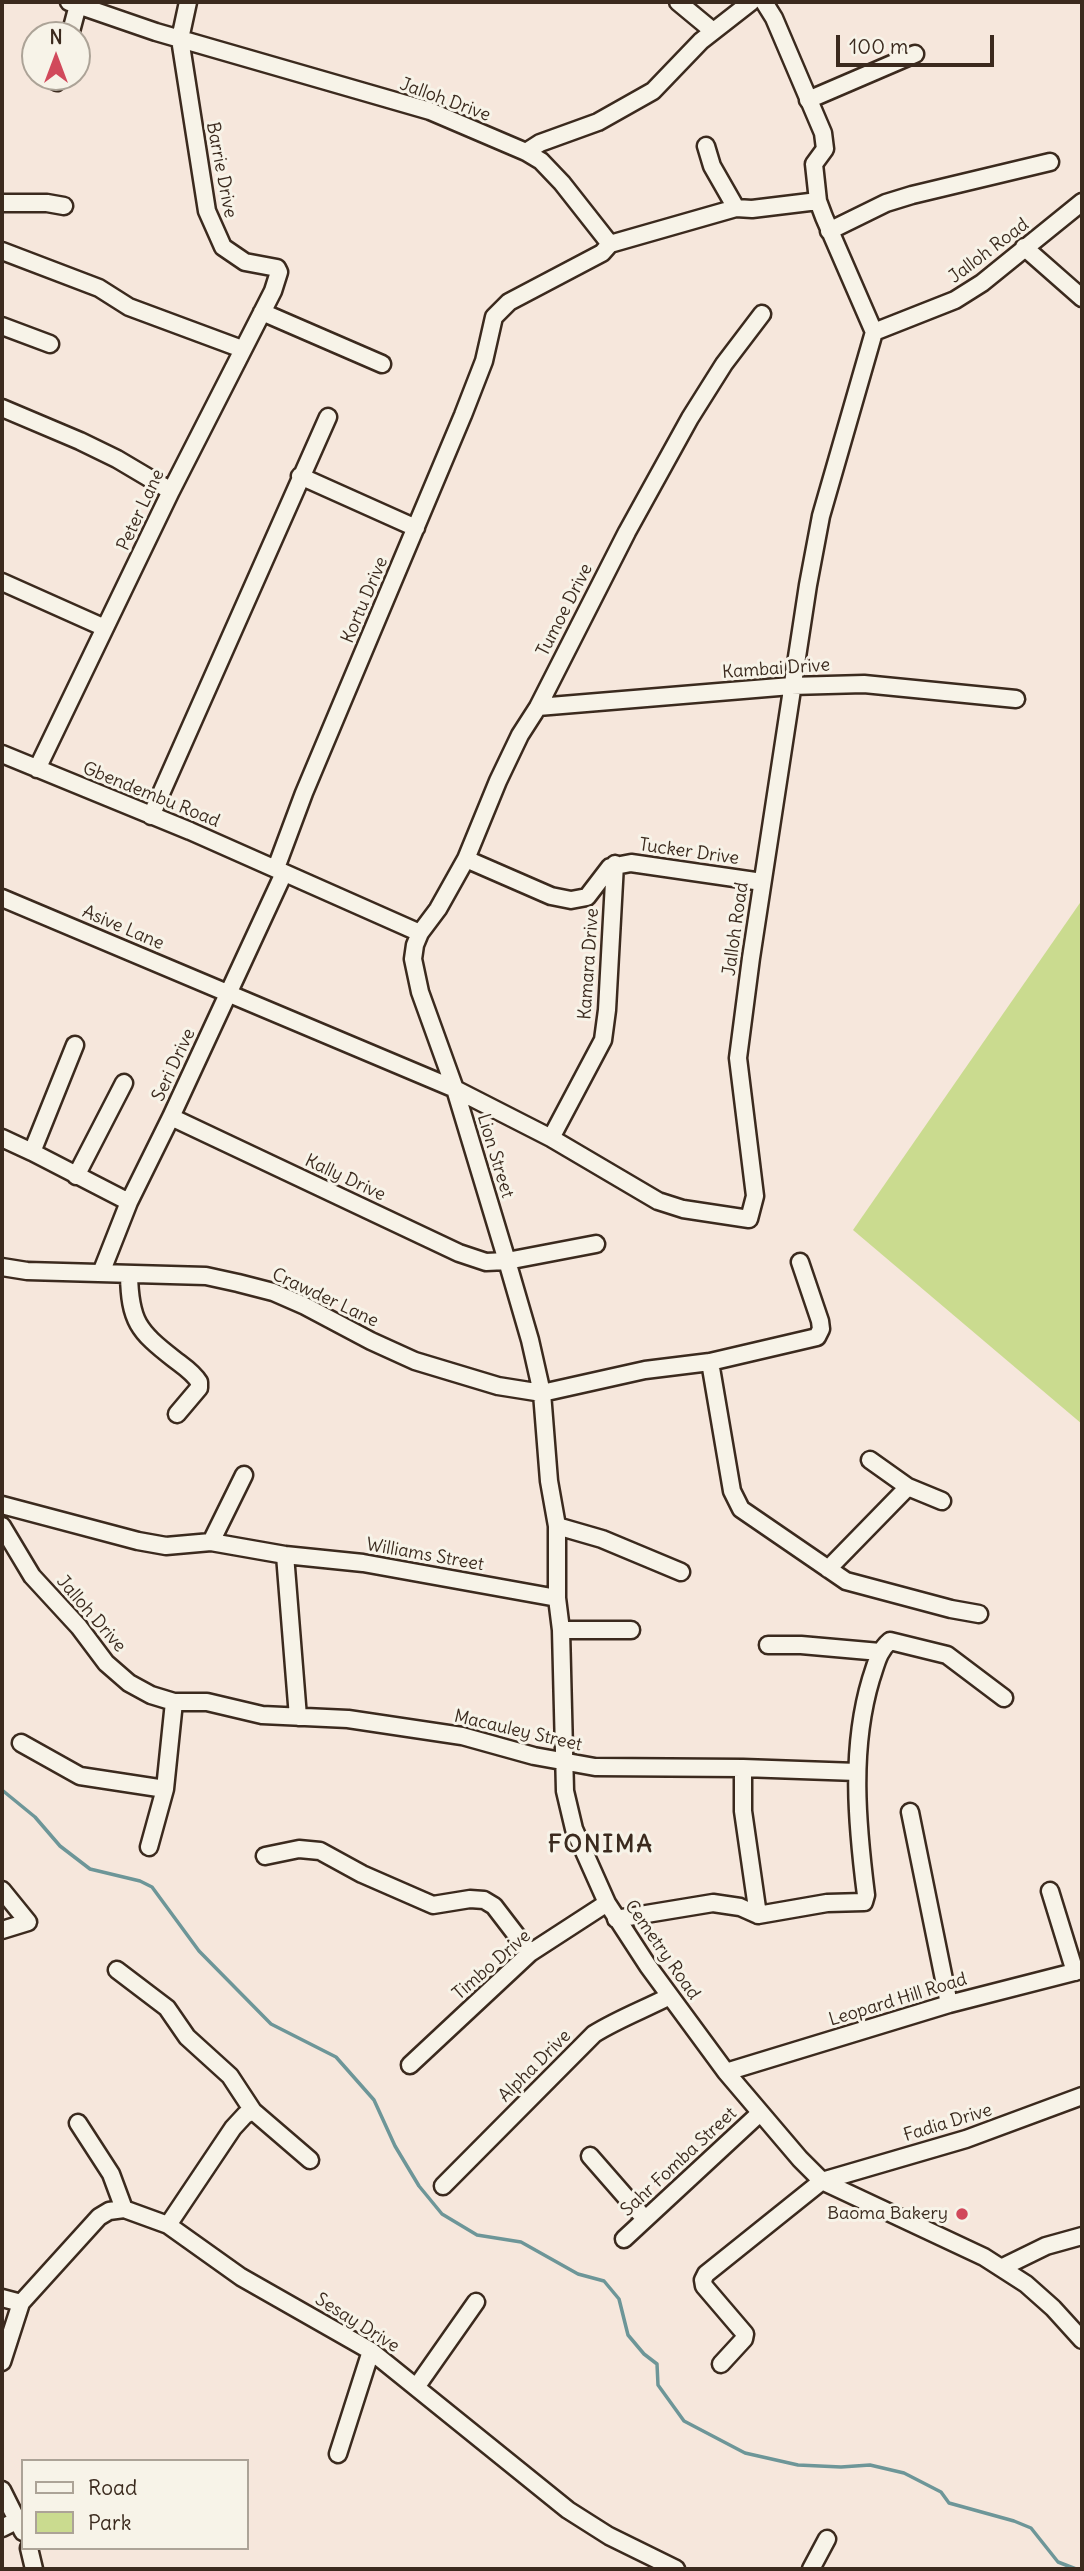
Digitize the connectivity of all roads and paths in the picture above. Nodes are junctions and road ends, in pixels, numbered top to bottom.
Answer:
1 (188, 2) edge
2 (678, 2) edge
3 (751, 2) edge
4 (764, 2) edge
5 (73, 4) edge
6 (713, 31) junction
7 (180, 39) junction
8 (915, 54) dead end
9 (808, 100) junction
10 (706, 146) dead end
11 (526, 152) junction
12 (1050, 162) dead end
13 (818, 201) junction
14 (2, 202) edge
15 (1082, 202) edge
16 (64, 206) dead end
17 (736, 208) junction
18 (830, 231) junction
19 (610, 244) junction
20 (1024, 247) junction
21 (2, 251) edge
22 (277, 268) joint
23 (1082, 298) edge
24 (262, 312) junction
25 (762, 314) dead end
26 (2, 327) edge
27 (874, 332) junction
28 (50, 344) dead end
29 (242, 349) junction
30 (382, 364) dead end
31 (2, 408) edge
32 (328, 417) dead end
33 (300, 476) junction
34 (171, 491) junction
35 (416, 528) junction
36 (2, 582) edge
37 (106, 628) junction
38 (792, 686) junction
39 (1016, 699) dead end
40 (538, 707) junction
41 (2, 754) edge
42 (37, 769) junction
43 (151, 816) junction
44 (466, 859) junction
45 (615, 864) junction
46 (280, 870) junction
47 (762, 882) junction
48 (2, 898) edge
49 (420, 933) junction
50 (228, 994) junction
51 (75, 1045) dead end
52 (124, 1083) dead end
53 (455, 1089) junction
54 (171, 1117) junction
55 (2, 1138) edge
56 (551, 1138) junction
57 (32, 1152) junction
58 (76, 1175) junction
59 (129, 1202) junction
60 (596, 1244) dead end
61 (507, 1261) junction
62 (800, 1262) dead end
63 (2, 1267) edge
64 (101, 1273) junction
65 (129, 1275) junction
66 (710, 1362) junction
67 (542, 1393) junction
68 (177, 1414) dead end
69 (870, 1460) dead end
70 (244, 1475) dead end
71 (908, 1487) junction
72 (942, 1501) dead end
73 (2, 1505) edge
74 (2, 1526) edge
75 (557, 1526) junction
76 (211, 1542) junction
77 (285, 1555) junction
78 (828, 1569) junction
79 (681, 1572) dead end
80 (557, 1598) junction
81 (979, 1614) dead end
82 (561, 1630) junction
83 (631, 1630) dead end
84 (768, 1645) dead end
85 (880, 1652) junction
86 (1004, 1698) dead end
87 (174, 1702) junction
88 (298, 1717) junction
89 (21, 1743) dead end
90 (563, 1762) junction
91 (743, 1768) junction
92 (857, 1772) junction
93 (165, 1789) junction
94 (911, 1812) dead end
95 (149, 1847) dead end
96 (265, 1856) dead end
97 (2, 1890) edge
98 (1050, 1891) dead end
99 (607, 1903) junction
100 (758, 1915) junction
101 (616, 1919) junction
102 (2, 1930) edge
103 (530, 1953) junction
104 (117, 1970) dead end
105 (1079, 1971) edge
106 (670, 1996) junction
107 (948, 2004) junction
108 (410, 2065) dead end
109 (726, 2072) junction
110 (1082, 2095) edge
111 (253, 2111) junction
112 (760, 2113) junction
113 (78, 2123) dead end
114 (590, 2156) dead end
115 (310, 2160) dead end
116 (822, 2181) junction
117 (443, 2186) dead end
118 (124, 2209) junction
119 (645, 2219) junction
120 (168, 2225) junction
121 (1082, 2236) edge
122 (624, 2239) dead end
123 (1001, 2268) junction
124 (2, 2298) edge
125 (476, 2302) dead end
126 (22, 2304) junction
127 (1082, 2340) edge
128 (371, 2351) junction
129 (2, 2362) edge
130 (721, 2364) dead end
131 (417, 2386) junction
132 (338, 2454) dead end
133 (2, 2490) edge
134 (20, 2526) edge
135 (2, 2528) edge
136 (827, 2539) dead end
137 (29, 2550) edge
138 (34, 2569) edge
139 (676, 2569) edge
140 (811, 2569) edge

1 - 7 street
2 - 6 street
3 - 6 street
4 - 9 street
5 - 7 street, Jalloh Drive
6 - 11 street
7 - 11 street, Jalloh Drive
7 - 22 street, Barrie Drive
8 - 9 street
9 - 13 street
10 - 17 street
11 - 19 street, Jalloh Drive
12 - 18 street
13 - 17 street
13 - 18 street
14 - 16 street
15 - 20 street, Jalloh Road
17 - 19 street
18 - 27 street
19 - 35 street, Kortu Drive
20 - 23 street
20 - 27 street, Jalloh Road
21 - 29 street
22 - 24 street, Peter Lane
24 - 29 street, Peter Lane
24 - 30 street
25 - 40 street, Tumoe Drive
26 - 28 street
27 - 38 street, Jalloh Road
29 - 34 street, Peter Lane
31 - 34 street
32 - 33 street
33 - 35 street
33 - 43 street
34 - 37 street, Peter Lane
35 - 46 street, Kortu Drive
36 - 37 street
37 - 42 street, Peter Lane
38 - 39 street, Kambai Drive
38 - 40 street, Kambai Drive
38 - 47 street, Jalloh Road
40 - 44 street, Tumoe Drive
41 - 42 street, Gbendembu Road
42 - 43 street, Gbendembu Road
43 - 46 street, Gbendembu Road
44 - 45 street, Tucker Drive
44 - 49 street, Tumoe Drive
45 - 47 street, Tucker Drive
45 - 56 street, Kamara Drive
46 - 49 street, Gbendembu Road
46 - 50 street, Seri Drive
47 - 56 street, Jalloh Road
48 - 50 street, Asive Lane
49 - 53 street, Lion Street
50 - 53 street, Jalloh Road
50 - 54 street, Seri Drive
51 - 57 street
52 - 58 street
53 - 56 street, Jalloh Road
53 - 61 street, Lion Street
54 - 59 street, Seri Drive
54 - 61 street, Kally Drive
55 - 57 street
57 - 58 street
58 - 59 street
59 - 64 street, Seri Drive
60 - 61 street, Kally Drive
61 - 67 street, Lion Street
62 - 66 street
63 - 64 street, Crawder Lane
64 - 65 street, Crawder Lane
65 - 67 street, Crawder Lane
65 - 68 street
66 - 67 street
66 - 78 street
67 - 75 street, Cemetry Road
69 - 71 street
70 - 76 street
71 - 72 street
71 - 78 street
73 - 76 street, Williams Street
74 - 87 street, Jalloh Drive
75 - 79 street
75 - 80 street, Cemetry Road
76 - 77 street, Williams Street
77 - 80 street, Williams Street
77 - 88 street
78 - 81 street
80 - 82 street, Cemetry Road
82 - 83 street
82 - 90 street, Cemetry Road
84 - 85 street
85 - 86 street
85 - 92 street
87 - 88 street, Macauley Street
87 - 93 street
88 - 90 street, Macauley Street
89 - 93 street
90 - 91 street, Macauley Street
90 - 99 street, Cemetry Road
91 - 92 street, Macauley Street
91 - 100 street
92 - 100 street
93 - 95 street
94 - 107 street
96 - 103 street
97 - 102 street
98 - 105 street
99 - 101 street, Cemetry Road
99 - 103 street, Timbo Drive
100 - 101 street
101 - 106 street, Cemetry Road
103 - 108 street, Timbo Drive
104 - 111 street
105 - 107 street, Leopard Hill Road
106 - 109 street, Cemetry Road
106 - 117 street, Alpha Drive
107 - 109 street, Leopard Hill Road
109 - 112 street, Cemetry Road
110 - 116 street, Fadia Drive
111 - 115 street
111 - 120 street
112 - 116 street, Cemetry Road
112 - 119 street, Sahr Fomba Street
113 - 118 street
114 - 119 street
116 - 123 street, Cemetry Road
116 - 130 street
118 - 120 street, Sesay Drive
118 - 126 street
119 - 122 street, Sahr Fomba Street
120 - 128 street, Sesay Drive
121 - 123 street
123 - 127 street, Cemetry Road
124 - 126 street
125 - 131 street
126 - 129 street
128 - 131 street, Sesay Drive
128 - 132 street
131 - 139 street, Sesay Drive
133 - 134 street
134 - 135 street
136 - 140 street
137 - 138 street

